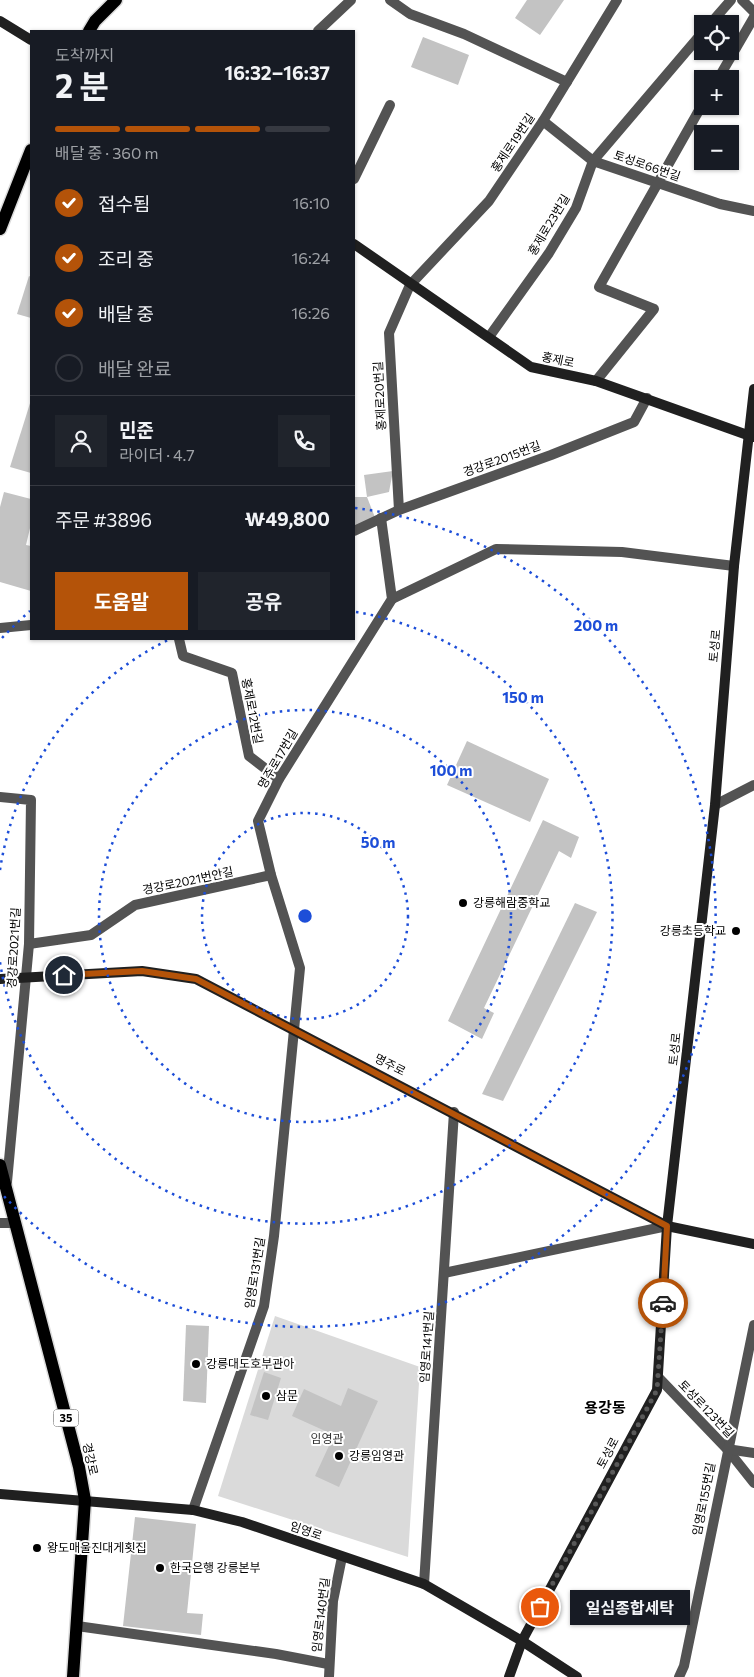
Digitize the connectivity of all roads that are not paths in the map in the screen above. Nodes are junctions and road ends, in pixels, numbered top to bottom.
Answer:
1 (116, 0) edge
2 (351, 0) edge
3 (390, 0) edge
4 (616, 0) edge
5 (731, 0) edge
6 (742, 0) edge
7 (754, 12) edge
8 (718, 15) edge
9 (754, 17) edge
10 (0, 21) edge
11 (90, 30) edge
12 (319, 30) edge
13 (30, 39) edge
14 (694, 42) edge
15 (723, 70) edge
16 (567, 82) junction
17 (390, 104) dead end
18 (696, 115) edge
19 (543, 121) junction
20 (30, 153) edge
21 (593, 161) junction
22 (355, 177) edge
23 (658, 182) junction
24 (754, 211) edge
25 (0, 229) edge
26 (355, 245) edge
27 (410, 284) junction
28 (489, 337) junction
29 (596, 381) junction
30 (754, 389) edge
31 (647, 398) junction
32 (752, 434) edge
33 (399, 510) junction
34 (381, 518) junction
35 (355, 531) edge
36 (734, 566) junction
37 (392, 599) junction
38 (30, 625) edge
39 (0, 628) edge
40 (179, 640) edge
41 (278, 779) junction
42 (754, 785) edge
43 (0, 797) edge
44 (715, 805) junction
45 (271, 875) junction
46 (29, 944) junction
47 (26, 977) junction
48 (0, 979) edge
49 (294, 1030) junction
50 (454, 1112) junction
51 (0, 1165) edge
52 (6, 1188) junction
53 (0, 1223) edge
54 (14, 1223) junction
55 (667, 1226) junction
56 (754, 1244) edge
57 (444, 1273) junction
58 (754, 1325) edge
59 (658, 1377) junction
60 (727, 1449) junction
61 (754, 1453) edge
62 (754, 1483) edge
63 (0, 1494) edge
64 (85, 1500) junction
65 (193, 1510) junction
66 (342, 1557) junction
67 (424, 1584) junction
68 (77, 1626) junction
69 (522, 1641) junction
70 (328, 1664) junction
71 (73, 1677) edge
72 (329, 1677) edge
73 (509, 1677) edge
74 (577, 1677) edge
75 (679, 1677) edge

1 - 11 main road
2 - 12 street
3 - 16 street
4 - 16 street, 홍제로19번길
5 - 8 street
6 - 7 street
9 - 15 street
10 - 13 street
14 - 21 street, 홍제로23번길
16 - 19 street, 홍제로19번길
17 - 22 street
18 - 23 street
19 - 21 street, 토성로66번길
19 - 27 street, 홍제로19번길
20 - 25 main road
21 - 23 street, 토성로66번길
21 - 28 street, 홍제로23번길
23 - 24 street, 토성로66번길
23 - 29 street
26 - 27 street, 홍제로
27 - 28 street, 홍제로
27 - 33 street, 홍제로20번길
28 - 29 street, 홍제로
29 - 31 street, 홍제로
30 - 32 street, 토성로
31 - 32 street, 홍제로
31 - 33 street, 경강로2015번길
32 - 36 street, 토성로
33 - 34 street, 경강로2015번길
34 - 35 street, 경강로2015번길
34 - 37 street
36 - 37 street
36 - 44 street, 토성로
37 - 41 street, 명주로17번길
38 - 39 street
40 - 41 street, 홍제로12번길
41 - 45 street, 명주로17번길
42 - 44 street
43 - 46 street, 경강로2021번길
44 - 55 street, 토성로
45 - 46 street, 경강로2021번안길
45 - 49 street, 명주로17번길
46 - 47 street, 경강로2021번길
47 - 48 street, 명주로
47 - 49 street, 명주로
47 - 52 street, 경강로2021번길
49 - 50 street, 명주로
49 - 65 street, 임영로131번길
50 - 55 street, 명주로
50 - 57 street, 임영로141번길
51 - 52 main road, 경강로 / 35
52 - 54 main road, 경강로 / 35
53 - 54 street
54 - 64 main road, 경강로 / 35
55 - 56 street, 명주로
55 - 57 street
55 - 59 street, 토성로
57 - 67 street, 임영로141번길
58 - 60 street, 임영로155번길
59 - 60 street, 토성로123번길
59 - 69 street, 토성로
60 - 61 street
60 - 62 street, 토성로123번길
60 - 75 street, 임영로155번길
63 - 64 street, 임영로
64 - 65 street, 임영로
64 - 68 main road, 경강로 / 35
65 - 66 street, 임영로
66 - 67 street, 임영로
66 - 70 street, 임영로140번길
67 - 69 street, 임영로
68 - 70 street
68 - 71 main road, 경강로 / 35
69 - 73 street, 토성로
69 - 74 street, 임영로
70 - 72 street, 임영로140번길

